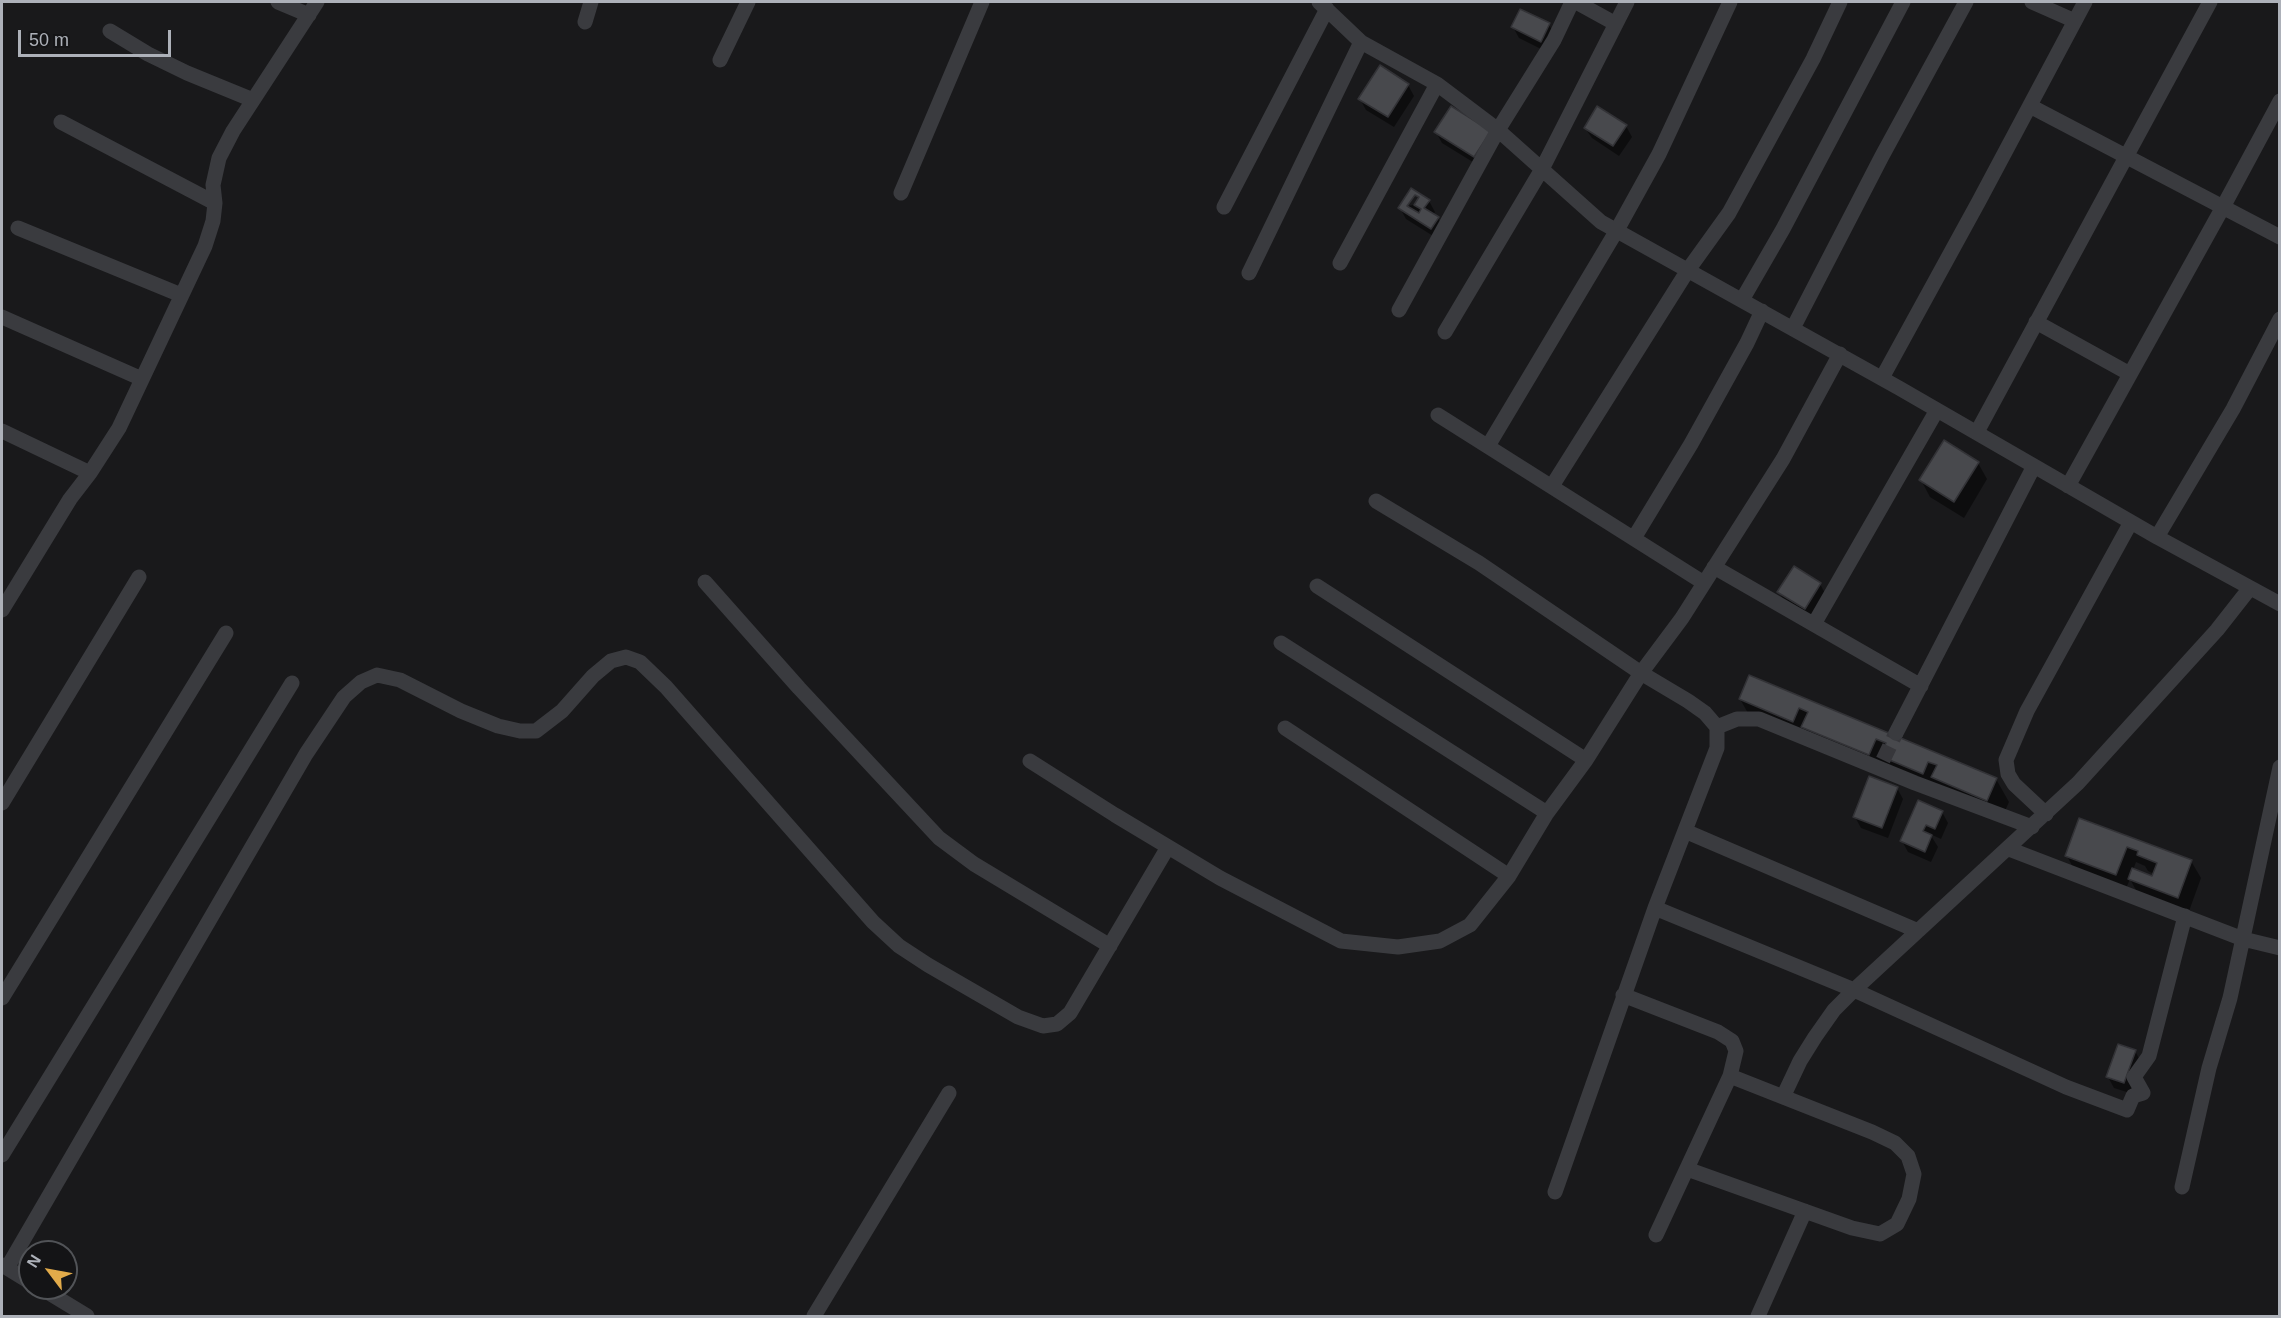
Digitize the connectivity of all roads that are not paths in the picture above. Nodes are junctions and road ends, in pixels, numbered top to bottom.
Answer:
1 (278, 2) edge
2 (591, 2) edge
3 (748, 2) edge
4 (982, 2) edge
5 (1574, 2) edge
6 (1627, 2) edge
7 (1730, 2) edge
8 (1840, 2) edge
9 (1903, 2) edge
10 (1966, 2) edge
11 (2032, 2) edge
12 (2085, 2) edge
13 (2210, 2) edge
14 (1323, 5) edge
15 (313, 8) edge
16 (2075, 21) junction
17 (585, 22) dead end
18 (1616, 24) junction
19 (110, 31) dead end
20 (1361, 42) junction
21 (720, 60) dead end
22 (1437, 84) junction
23 (253, 100) junction
24 (2280, 101) edge
25 (2030, 106) junction
26 (61, 122) dead end
27 (1498, 130) junction
28 (2126, 158) junction
29 (1542, 169) junction
30 (901, 193) dead end
31 (215, 203) junction
32 (1224, 207) dead end
33 (2223, 207) junction
34 (18, 228) dead end
35 (1617, 230) junction
36 (2280, 237) edge
37 (1340, 264) dead end
38 (1688, 270) junction
39 (1249, 273) dead end
40 (181, 295) junction
41 (1742, 300) junction
42 (1400, 310) dead end
43 (1762, 311) junction
44 (2, 317) edge
45 (2280, 318) edge
46 (2036, 322) junction
47 (1793, 328) junction
48 (1445, 332) dead end
49 (1840, 354) junction
50 (2130, 374) junction
51 (1881, 378) junction
52 (142, 379) junction
53 (1937, 410) junction
54 (1438, 415) dead end
55 (2, 431) edge
56 (1977, 432) junction
57 (1488, 446) junction
58 (2034, 465) junction
59 (90, 472) junction
60 (1552, 486) junction
61 (2068, 486) junction
62 (1376, 501) dead end
63 (2131, 522) junction
64 (2157, 537) junction
65 (1634, 538) junction
66 (1714, 567) junction
67 (139, 577) dead end
68 (705, 582) dead end
69 (1704, 583) junction
70 (1317, 585) dead end
71 (2250, 588) junction
72 (2278, 600) edge
73 (2, 610) edge
74 (1814, 624) junction
75 (226, 633) dead end
76 (1281, 643) dead end
77 (1641, 673) junction
78 (292, 683) dead end
79 (1921, 686) junction
80 (1717, 727) junction
81 (1285, 728) dead end
82 (1896, 733) tunnel mouth
83 (1586, 760) junction
84 (1029, 761) dead end
85 (2280, 767) edge
86 (2, 803) edge
87 (1547, 813) junction
88 (2046, 814) junction
89 (2032, 827) junction
90 (1685, 831) junction
91 (1168, 847) junction
92 (2009, 849) junction
93 (1509, 876) junction
94 (1655, 908) junction
95 (2185, 916) junction
96 (1918, 931) junction
97 (2243, 939) junction
98 (1110, 946) junction
99 (2280, 948) edge
100 (1854, 990) junction
101 (1623, 995) junction
102 (2, 998) edge
103 (1730, 1076) junction
104 (950, 1093) dead end
105 (1783, 1097) junction
106 (2, 1155) edge
107 (1687, 1169) junction
108 (2182, 1187) dead end
109 (1555, 1192) dead end
110 (1805, 1211) junction
111 (1656, 1235) dead end
112 (4, 1267) edge
113 (18, 1275) edge
114 (59, 1300) edge
115 (87, 1317) edge
116 (814, 1317) edge
117 (1758, 1317) edge

1 - 15 street
2 - 17 street
3 - 21 street
4 - 30 street
5 - 18 street
5 - 27 street
6 - 18 street
7 - 35 street
8 - 38 street
9 - 41 street
10 - 47 street
11 - 16 street
12 - 16 street
13 - 28 street
14 - 20 street
14 - 32 street
15 - 23 street
16 - 25 street
18 - 29 street
19 - 23 street
20 - 22 street
20 - 39 street
22 - 27 street
22 - 37 street
23 - 31 street
24 - 33 street
25 - 28 street
25 - 51 street
26 - 31 street
27 - 29 street
27 - 42 street
28 - 33 street
28 - 46 street
29 - 35 street
29 - 48 street
31 - 40 street
33 - 36 street
33 - 50 street
34 - 40 street
35 - 38 street
35 - 57 street
38 - 41 street
38 - 60 street
40 - 52 street
41 - 43 street
43 - 47 street
43 - 65 street
44 - 52 street
45 - 64 street
46 - 50 street
46 - 56 street
47 - 49 street
49 - 51 street
49 - 66 street
50 - 61 street
51 - 53 street
52 - 59 street
53 - 56 street
53 - 74 street
54 - 57 street
55 - 59 street
56 - 58 street
57 - 60 street
58 - 61 street
58 - 79 street
59 - 73 street
60 - 65 street
61 - 63 street
62 - 77 street
63 - 64 street
63 - 88 street
64 - 71 street
65 - 69 street
66 - 69 street
66 - 74 street
67 - 86 street
68 - 98 street
69 - 77 street
70 - 83 street
71 - 72 street
71 - 88 street
74 - 79 street
75 - 102 street
76 - 87 street
77 - 80 street
77 - 83 street
78 - 106 street
79 - 82 street
80 - 89 street
80 - 90 street
81 - 93 street
83 - 87 street
84 - 91 street
85 - 97 street
87 - 93 street
88 - 89 street
89 - 92 street
90 - 94 street
90 - 96 street
91 - 93 street
91 - 98 street
92 - 95 street
92 - 96 street
94 - 100 street
94 - 101 street
95 - 97 street
95 - 100 street
96 - 100 street
97 - 99 street
97 - 108 street
98 - 112 street
100 - 105 street
101 - 103 street
101 - 109 street
103 - 105 street
103 - 107 street
104 - 116 street
105 - 110 street
107 - 110 street
107 - 111 street
110 - 117 street
112 - 113 street
114 - 115 street

